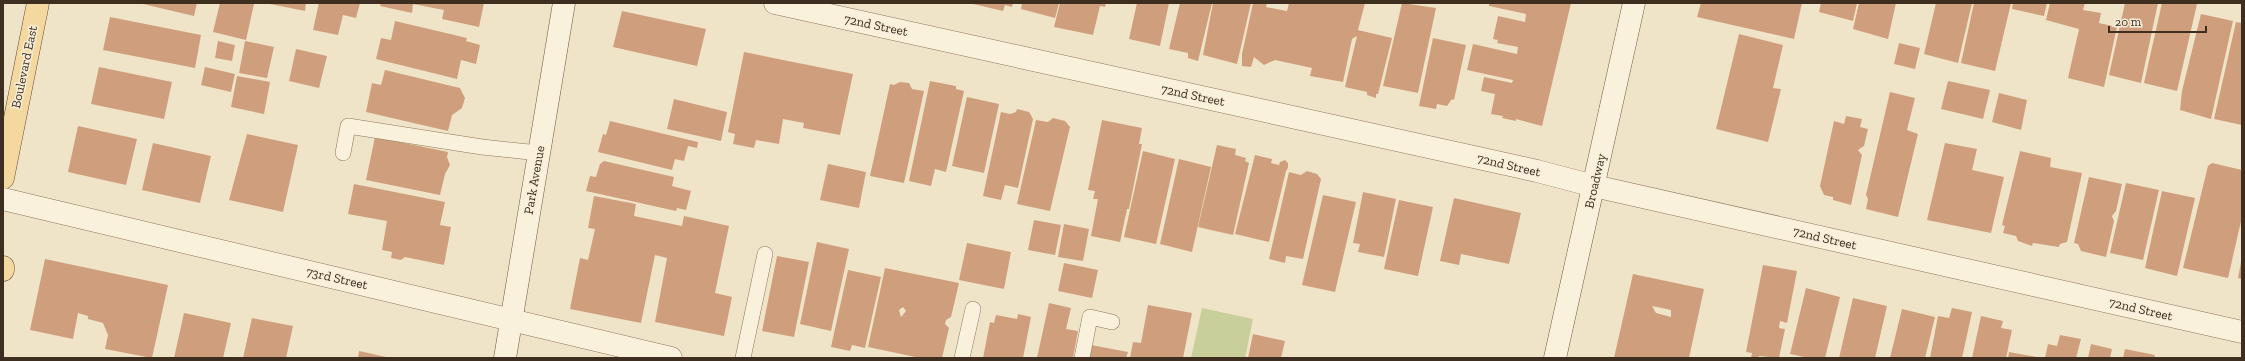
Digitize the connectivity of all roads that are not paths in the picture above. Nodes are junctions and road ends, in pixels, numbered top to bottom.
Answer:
1 (38, 3) edge
2 (564, 3) edge
3 (775, 3) edge
4 (1634, 3) edge
5 (342, 153) dead end
6 (538, 153) junction
7 (3, 178) edge
8 (1594, 186) junction
9 (3, 199) edge
10 (765, 254) dead end
11 (973, 309) dead end
12 (511, 319) junction
13 (1112, 322) dead end
14 (2242, 332) edge
15 (505, 358) edge
16 (672, 358) edge
17 (743, 358) edge
18 (962, 358) edge
19 (1082, 358) edge
20 (1556, 358) edge

1 - 7 main road, Boulevard East
2 - 6 street, Park Avenue
3 - 8 street, 72nd Street
4 - 8 street, Broadway
5 - 6 lane
6 - 12 street, Park Avenue
8 - 14 street, 72nd Street
8 - 20 street, Broadway
9 - 12 street, 73rd Street
10 - 17 lane
11 - 18 lane
12 - 15 street, Park Avenue
12 - 16 street, 73rd Street
13 - 19 lane

